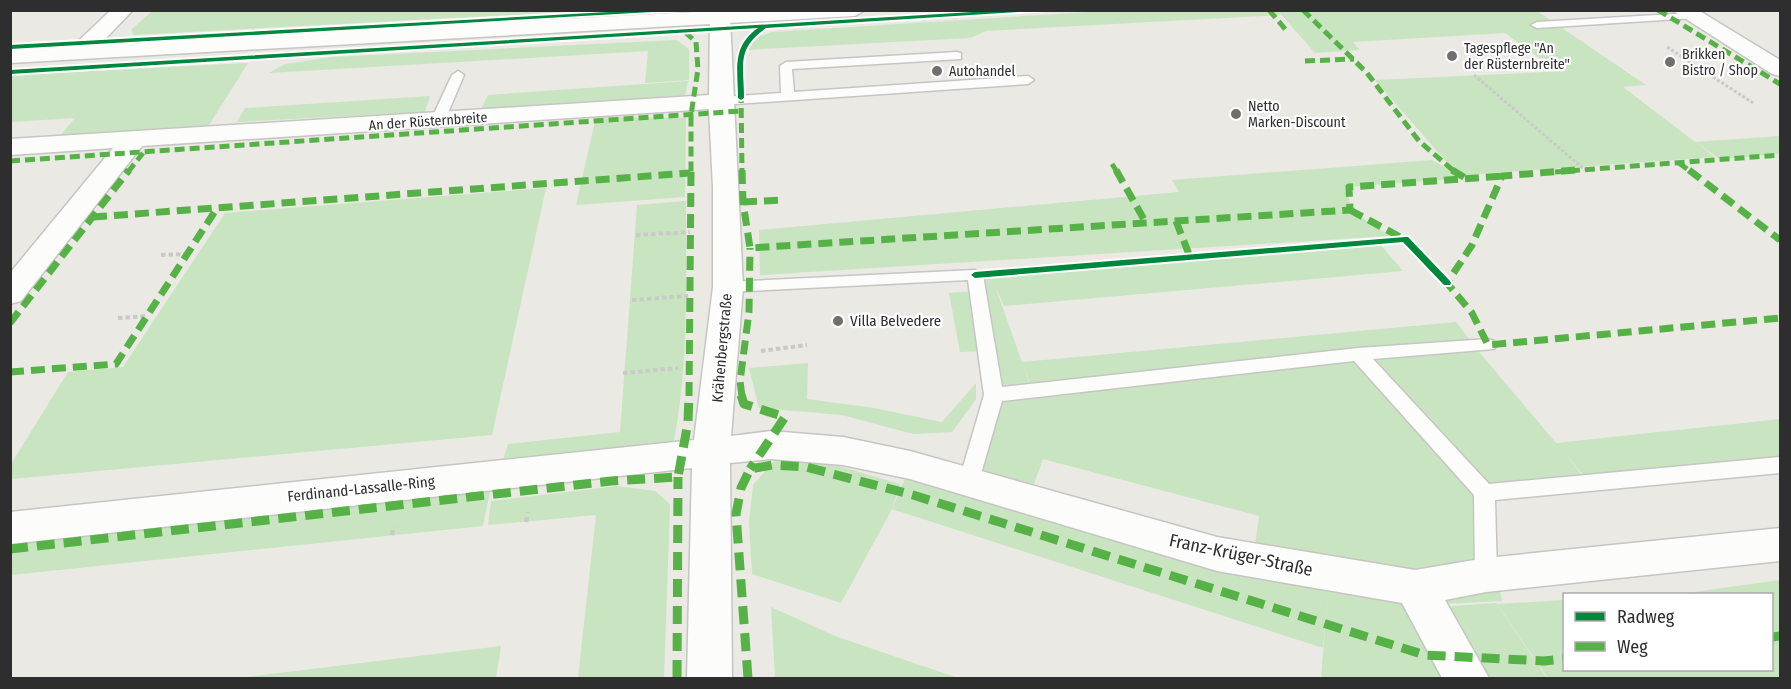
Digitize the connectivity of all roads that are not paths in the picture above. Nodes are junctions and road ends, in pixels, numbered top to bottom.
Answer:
1 (123, 10) edge
2 (855, 10) edge
3 (1687, 13) edge
4 (720, 18) junction
5 (1537, 25) dead end
6 (79, 53) junction
7 (10, 56) edge
8 (957, 56) dead end
9 (1780, 69) edge
10 (458, 75) dead end
11 (1028, 80) dead end
12 (788, 95) junction
13 (721, 101) junction
14 (438, 120) junction
15 (134, 139) junction
16 (10, 147) edge
17 (728, 287) junction
18 (10, 294) edge
19 (1488, 345) dead end
20 (1358, 354) junction
21 (994, 395) junction
22 (711, 450) junction
23 (1780, 465) edge
24 (968, 484) junction
25 (1484, 493) junction
26 (10, 528) edge
27 (1780, 545) edge
28 (1486, 575) junction
29 (1415, 588) junction
30 (709, 678) edge
31 (1466, 678) edge

1 - 6 street
2 - 4 street
3 - 5 lane
3 - 9 street
4 - 6 street
4 - 13 street, Krähenbergstraße
6 - 7 street
8 - 12 lane
10 - 14 lane
11 - 12 lane
12 - 13 lane
13 - 14 street, An der Rüsternbreite
13 - 17 street, Krähenbergstraße
14 - 15 street, An der Rüsternbreite
15 - 16 street, An der Rüsternbreite
15 - 18 street
17 - 21 lane
17 - 22 street, Krähenbergstraße
19 - 20 lane
20 - 21 lane
20 - 25 lane
21 - 24 lane
22 - 24 street, Franz-Krüger-Straße
22 - 26 street, Ferdinand-Lassalle-Ring
22 - 30 street, Krähenbergstraße
23 - 25 lane
24 - 29 street, Franz-Krüger-Straße
25 - 28 lane
27 - 28 street, Franz-Krüger-Straße
28 - 29 street, Franz-Krüger-Straße
29 - 31 street

